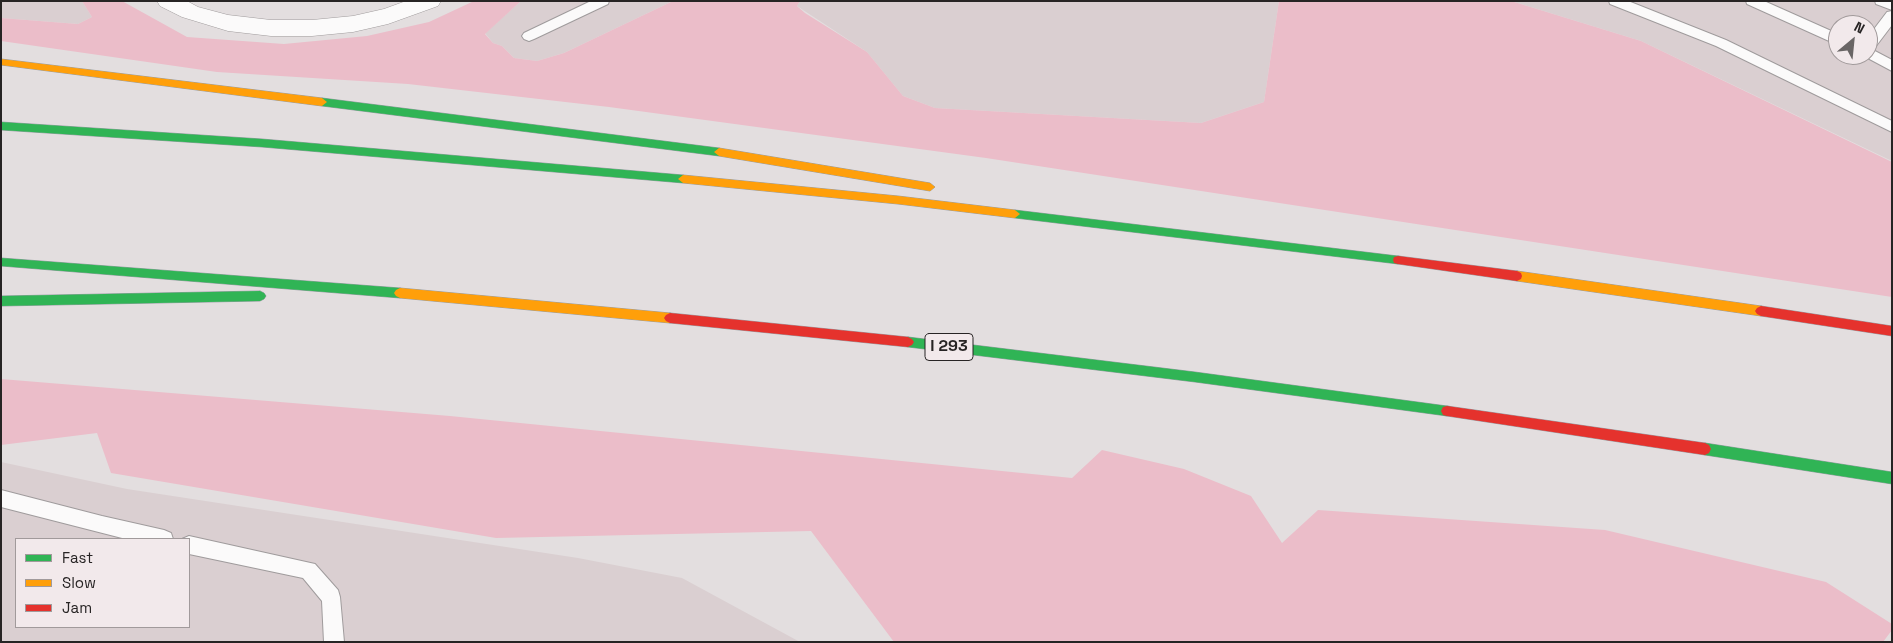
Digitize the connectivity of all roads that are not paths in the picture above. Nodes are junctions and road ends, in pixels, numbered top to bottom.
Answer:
1 (168, 1) edge
2 (430, 1) edge
3 (603, 1) edge
4 (1615, 1) edge
5 (1752, 1) edge
6 (1881, 1) edge
7 (1892, 6) edge
8 (1892, 15) edge
9 (1878, 34) edge
10 (1828, 35) edge
11 (529, 36) dead end
12 (1878, 58) edge
13 (1, 62) edge
14 (1892, 66) edge
15 (1, 126) edge
16 (1892, 127) edge
17 (938, 188) dead end
18 (1066, 208) dead end
19 (1312, 248) junction
20 (1, 262) edge
21 (418, 294) junction
22 (269, 296) dead end
23 (289, 296) dead end
24 (1, 301) edge
25 (1892, 331) edge
26 (1892, 478) edge
27 (1, 498) edge
28 (160, 538) edge
29 (190, 545) edge
30 (334, 642) edge

1 - 2 street
3 - 11 lane
4 - 16 lane
5 - 10 lane
6 - 7 lane
8 - 9 lane
12 - 14 lane
13 - 17 highway
15 - 19 highway
18 - 19 highway
19 - 25 highway
20 - 21 highway, I 293
21 - 23 highway
21 - 26 highway, I 293
22 - 24 highway
27 - 28 lane
29 - 30 lane

